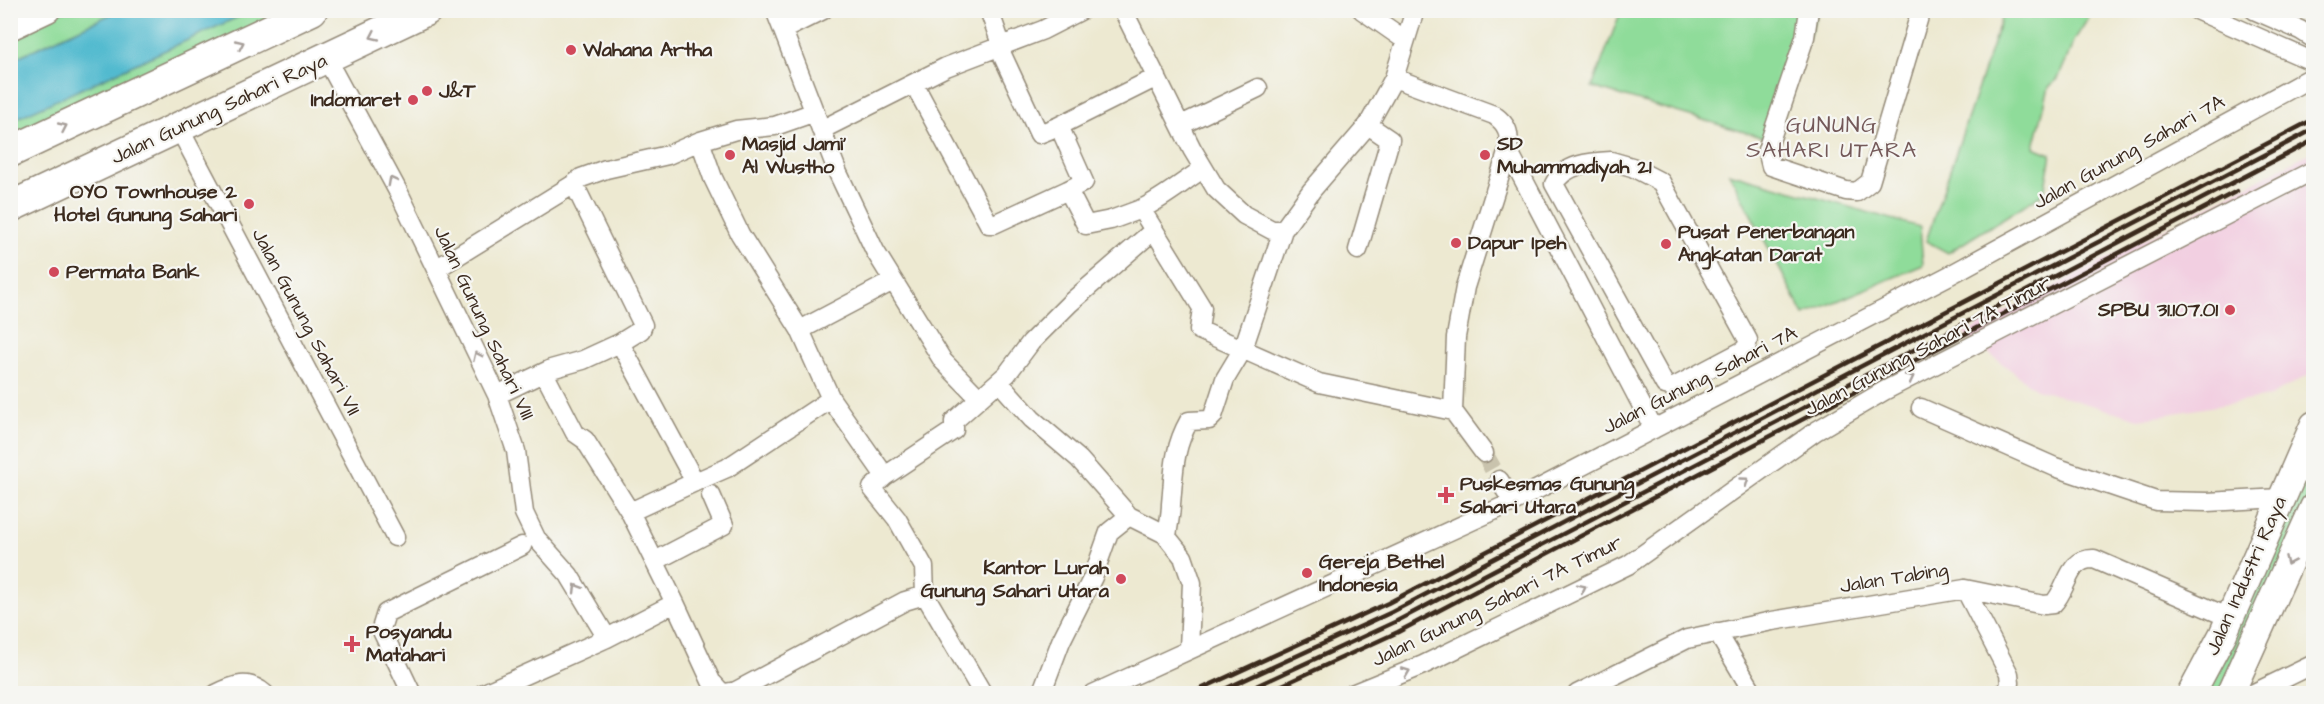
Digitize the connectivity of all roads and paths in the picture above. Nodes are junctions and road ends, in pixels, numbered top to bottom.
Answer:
1 (48, 10) edge
2 (312, 10) edge
3 (427, 10) edge
4 (775, 10) edge
5 (823, 10) edge
6 (988, 10) edge
7 (1082, 10) edge
8 (1123, 10) edge
9 (1362, 10) edge
10 (1415, 10) edge
11 (1809, 10) edge
12 (1921, 10) edge
13 (2196, 10) edge
14 (2254, 10) edge
15 (10, 28) edge
16 (784, 29) junction
17 (2313, 39) edge
18 (1405, 40) junction
19 (1001, 48) junction
20 (2310, 57) edge
21 (326, 58) junction
22 (2313, 76) edge
23 (1157, 77) junction
24 (1394, 78) junction
25 (914, 84) junction
26 (1258, 88) dead end
27 (815, 112) junction
28 (1181, 125) junction
29 (1368, 125) junction
30 (1059, 126) junction
31 (179, 128) junction
32 (821, 130) junction
33 (700, 141) junction
34 (1508, 150) junction
35 (10, 152) edge
36 (1203, 169) junction
37 (2313, 170) edge
38 (574, 184) junction
39 (1068, 190) junction
40 (10, 207) edge
41 (1141, 209) junction
42 (1283, 230) junction
43 (1153, 231) junction
44 (1358, 250) dead end
45 (436, 269) junction
46 (893, 281) junction
47 (800, 330) junction
48 (621, 343) junction
49 (1243, 349) junction
50 (1707, 369) junction
51 (544, 373) junction
52 (999, 382) junction
53 (497, 395) junction
54 (1720, 395) junction
55 (979, 398) junction
56 (831, 399) junction
57 (1921, 408) dead end
58 (1453, 411) junction
59 (2313, 425) edge
60 (1654, 429) junction
61 (1484, 453) tunnel mouth
62 (885, 476) junction
63 (1499, 480) tunnel mouth
64 (695, 482) junction
65 (711, 495) dead end
66 (2281, 498) junction
67 (1513, 502) junction
68 (2313, 507) edge
69 (630, 512) junction
70 (1129, 516) junction
71 (1167, 535) junction
72 (395, 537) dead end
73 (522, 546) dead end
74 (655, 561) junction
75 (1965, 589) junction
76 (925, 595) junction
77 (675, 603) junction
78 (2230, 618) junction
79 (1717, 632) junction
80 (607, 638) junction
81 (1190, 648) junction
82 (2313, 664) edge
83 (216, 693) edge
84 (265, 693) edge
85 (412, 693) edge
86 (482, 693) edge
87 (722, 693) edge
88 (983, 693) edge
89 (1041, 693) edge
90 (1093, 693) edge
91 (1352, 693) edge
92 (1577, 693) edge
93 (1754, 693) edge
94 (2001, 693) edge
95 (2191, 693) edge
96 (2230, 693) edge
97 (2252, 693) edge

1 - 15 street
35 -> 2 main road
3 -> 21 main road, Jalan Gunung Sahari Raya
4 - 16 street
5 - 16 street
6 - 19 street
7 - 19 street
8 - 23 street
9 - 18 street
10 - 18 street
11 - 12 street
13 - 20 street
14 - 17 street
16 - 27 street
18 - 24 street
19 - 25 street
19 - 30 street
21 - 31 main road, Jalan Gunung Sahari Raya
45 -> 21 street, Jalan Gunung Sahari VIII
22 - 54 street, Jalan Gunung Sahari 7A
23 - 28 street
23 - 30 street
24 - 29 street
24 - 34 street
25 - 32 street
25 - 39 street
26 - 28 street
27 - 32 street
27 - 33 street
28 - 36 street
29 - 42 street
29 - 44 street
30 - 39 street
31 - 40 main road, Jalan Gunung Sahari Raya
31 - 72 street, Jalan Gunung Sahari VII
32 - 46 street
33 - 38 street
33 - 47 street
34 - 58 street
34 - 60 street
36 - 41 street
36 - 42 street
91 -> 37 street, Jalan Gunung Sahari 7A Timur
38 - 45 street
38 - 48 street
39 - 41 street
41 - 43 street
42 - 49 street
43 - 49 street
43 - 52 street
53 -> 45 street, Jalan Gunung Sahari VIII
46 - 47 street
46 - 55 street
47 - 56 street
48 - 51 street
48 - 64 street
49 - 58 street
49 - 71 street
50 - 50 street
50 - 54 street
51 - 53 street
51 - 69 street
52 - 55 street
52 - 70 street
80 -> 53 street, Jalan Gunung Sahari VIII
54 - 60 street, Jalan Gunung Sahari 7A
55 - 62 street
56 - 62 street
56 - 64 street
57 - 66 street
58 - 61 street
59 - 66 main road, Jalan Industri Raya
60 - 67 street, Jalan Gunung Sahari 7A
62 - 76 street
63 - 67 street
64 - 69 street
65 - 74 street
66 - 78 main road, Jalan Industri Raya
67 - 81 street, Jalan Gunung Sahari 7A
68 -> 96 main road, Jalan Industri Raya
69 - 74 street
70 - 71 street
70 - 89 street
71 - 81 street
73 - 85 street
74 - 77 street
75 - 78 street, Jalan Tabing
75 - 79 street, Jalan Tabing
75 - 94 street
76 - 87 street
76 - 88 street
77 - 80 street
77 - 87 street
78 - 95 main road, Jalan Industri Raya
79 - 92 street, Jalan Tabing
79 - 93 street
80 - 86 street
81 - 90 street, Jalan Gunung Sahari 7A
82 - 97 street
83 - 84 street

